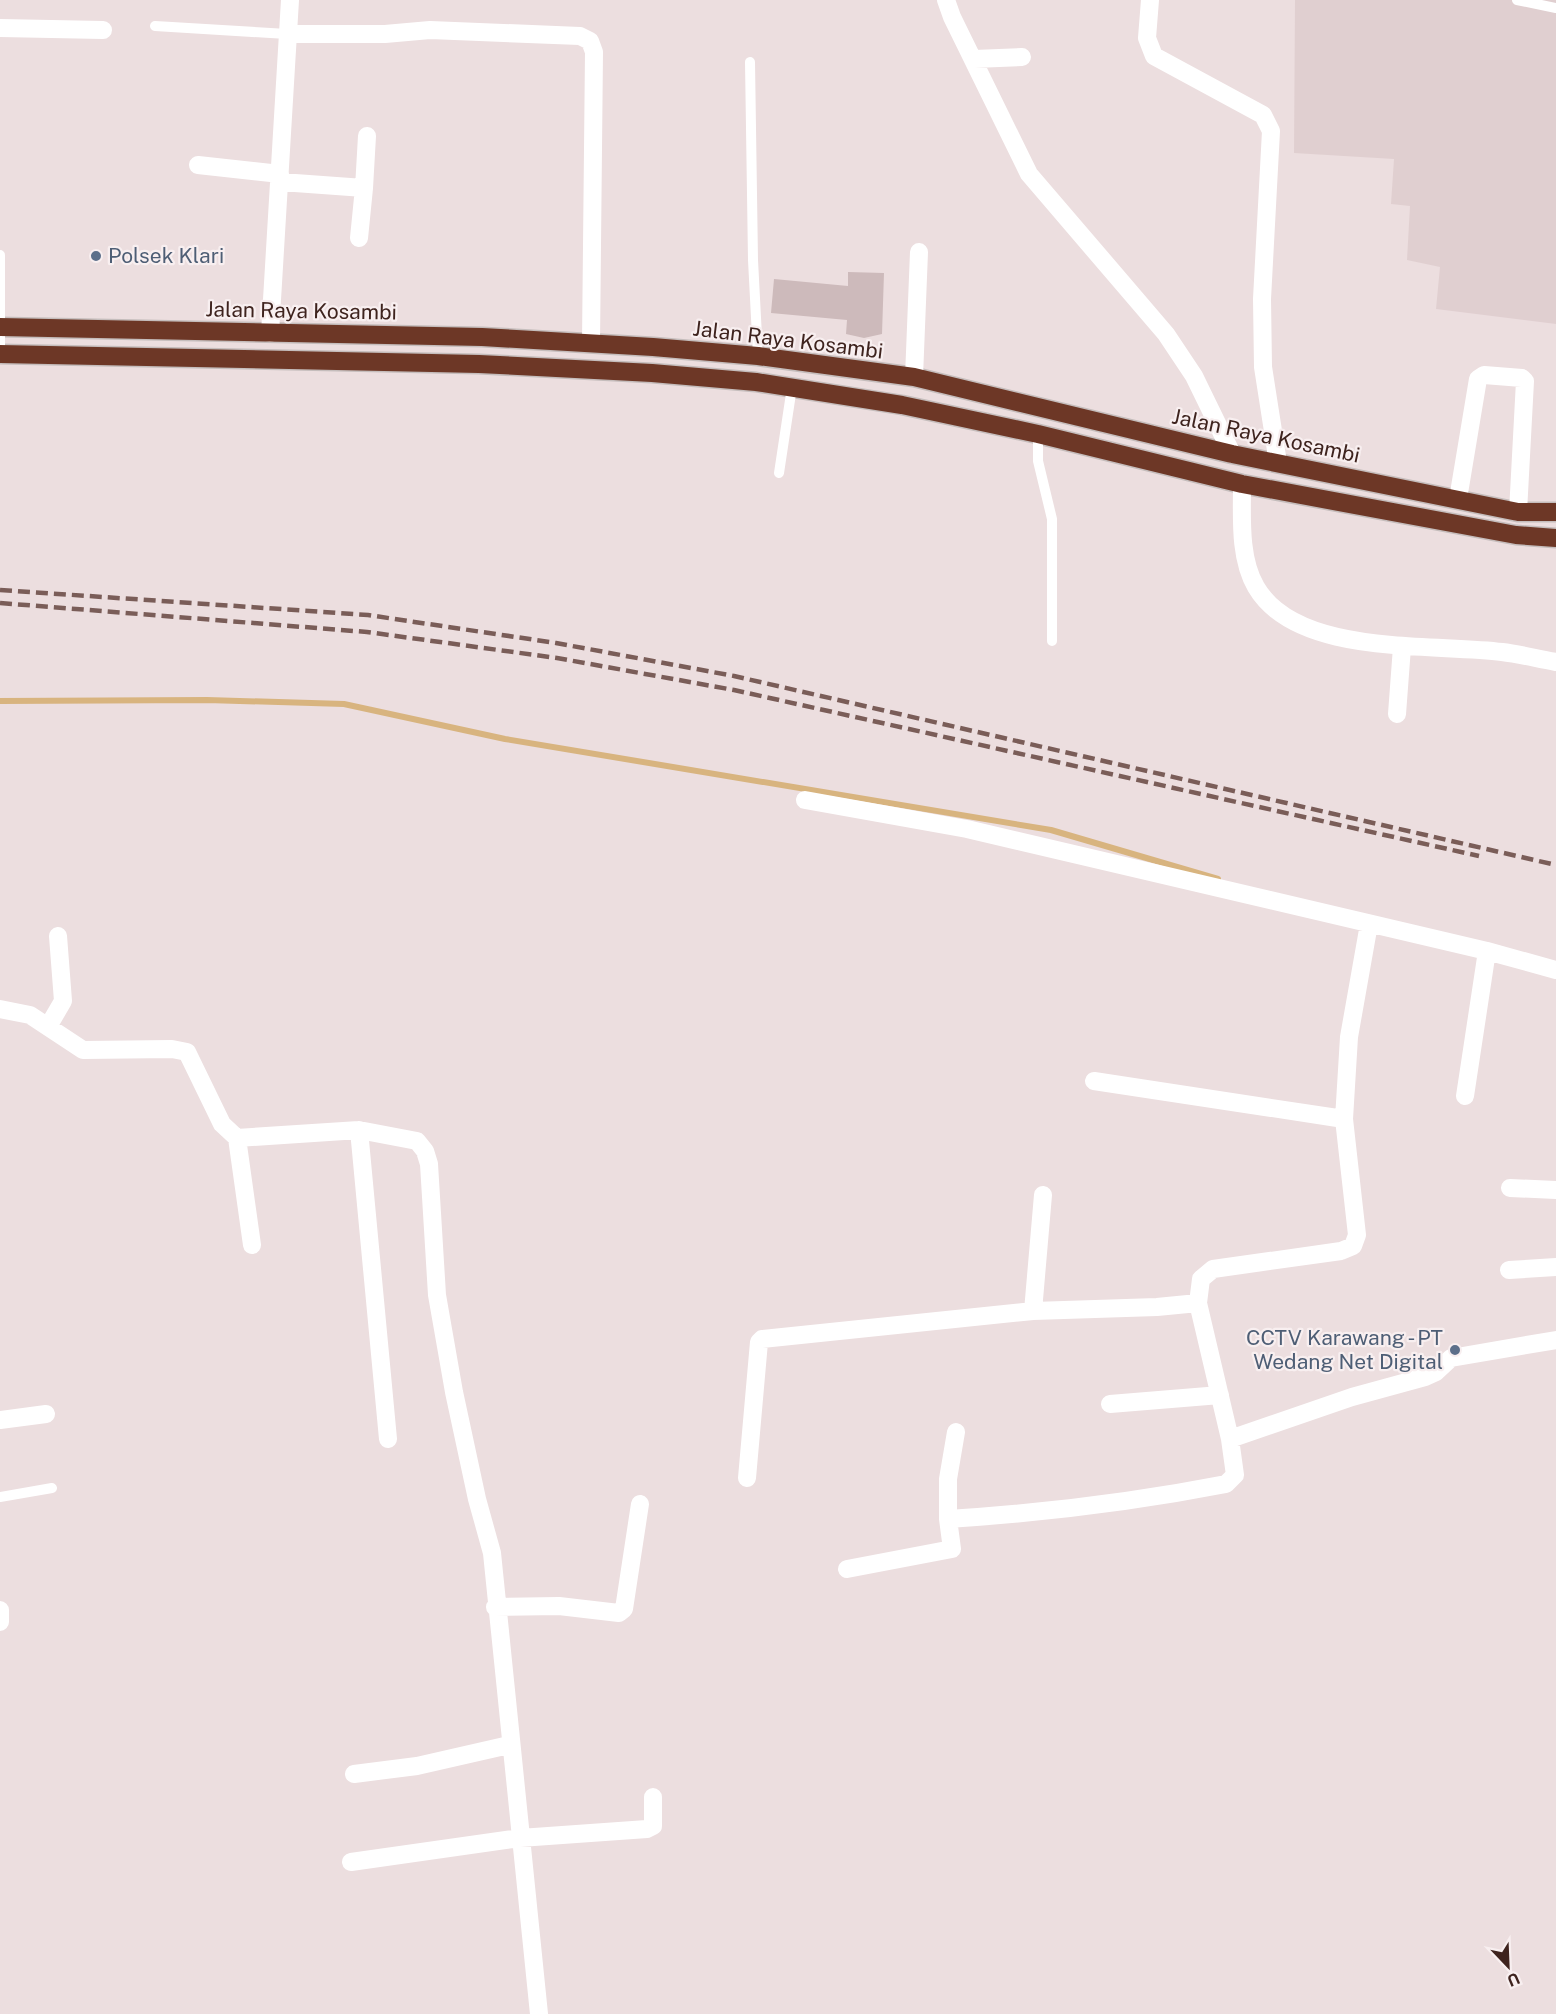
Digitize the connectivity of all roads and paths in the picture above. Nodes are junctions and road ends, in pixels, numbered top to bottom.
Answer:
1 (290, 0) edge
2 (946, 0) edge
3 (1150, 0) edge
4 (1517, 0) edge
5 (1556, 8) edge
6 (155, 26) dead end
7 (0, 28) edge
8 (103, 30) dead end
9 (287, 34) junction
10 (1022, 57) dead end
11 (974, 59) junction
12 (750, 62) dead end
13 (367, 136) dead end
14 (198, 165) dead end
15 (280, 178) junction
16 (364, 188) junction
17 (359, 238) dead end
18 (919, 252) dead end
19 (0, 255) edge
20 (1, 327) edge
21 (270, 333) junction
22 (591, 343) junction
23 (0, 354) edge
24 (758, 356) junction
25 (914, 377) junction
26 (792, 387) junction
27 (1038, 434) junction
28 (1232, 454) junction
29 (1278, 463) junction
30 (779, 473) dead end
31 (1242, 484) junction
32 (1458, 500) junction
33 (1518, 512) junction
34 (1556, 512) edge
35 (1556, 538) edge
36 (1052, 641) dead end
37 (1402, 647) junction
38 (1556, 662) edge
39 (1397, 714) dead end
40 (805, 800) dead end
41 (1369, 924) junction
42 (58, 936) dead end
43 (1487, 951) junction
44 (1556, 970) edge
45 (0, 1009) edge
46 (49, 1025) junction
47 (1094, 1081) dead end
48 (1465, 1096) dead end
49 (1344, 1119) junction
50 (359, 1130) junction
51 (237, 1138) junction
52 (1510, 1188) dead end
53 (1556, 1190) edge
54 (1043, 1195) dead end
55 (252, 1245) dead end
56 (1556, 1267) edge
57 (1509, 1270) dead end
58 (1198, 1303) junction
59 (1033, 1311) junction
60 (1556, 1340) edge
61 (1220, 1395) junction
62 (1110, 1404) dead end
63 (46, 1414) dead end
64 (0, 1420) edge
65 (956, 1432) dead end
66 (1230, 1438) junction
67 (388, 1439) dead end
68 (747, 1478) dead end
69 (52, 1488) dead end
70 (0, 1497) edge
71 (640, 1504) dead end
72 (948, 1518) junction
73 (847, 1569) dead end
74 (495, 1607) junction
75 (0, 1610) edge
76 (0, 1622) edge
77 (509, 1745) junction
78 (354, 1774) dead end
79 (653, 1797) dead end
80 (520, 1838) junction
81 (351, 1862) dead end
82 (538, 2014) edge

1 - 9 street
2 - 11 street
3 - 29 street
4 - 5 lane
6 - 9 lane
7 - 8 street
9 - 15 street
9 - 22 street
10 - 11 street
11 - 28 street
12 - 24 lane
13 - 16 street
14 - 15 street
15 - 16 street
15 - 21 street
16 - 17 street
18 - 25 street
19 - 20 lane
20 - 21 highway, Jalan Raya Kosambi
20 - 23 lane
21 - 22 highway, Jalan Raya Kosambi
22 - 24 highway, Jalan Raya Kosambi
23 - 26 highway
24 - 25 highway, Jalan Raya Kosambi
25 - 28 highway, Jalan Raya Kosambi
26 - 27 highway
26 - 30 lane
27 - 31 highway
27 - 36 lane
28 - 29 highway, Jalan Raya Kosambi
29 - 32 highway, Jalan Raya Kosambi
31 - 35 highway
31 - 37 street
32 - 33 highway, Jalan Raya Kosambi
32 - 33 street
33 - 34 highway, Jalan Raya Kosambi
37 - 38 street
37 - 39 street
40 - 41 street
41 - 43 street
41 - 49 street
42 - 46 street
43 - 44 street
43 - 48 street
45 - 46 street
46 - 51 street
47 - 49 street
49 - 58 street
50 - 51 street
50 - 67 street
50 - 74 street
51 - 55 street
52 - 53 street
54 - 59 street
56 - 57 street
58 - 59 street
58 - 61 street
59 - 68 street
60 - 66 street
61 - 62 street
61 - 66 street
63 - 64 street
65 - 72 street
66 - 72 street
69 - 70 lane
71 - 74 street
72 - 73 street
74 - 77 street
75 - 76 street
77 - 78 street
77 - 80 street
79 - 80 street
80 - 81 street
80 - 82 street

